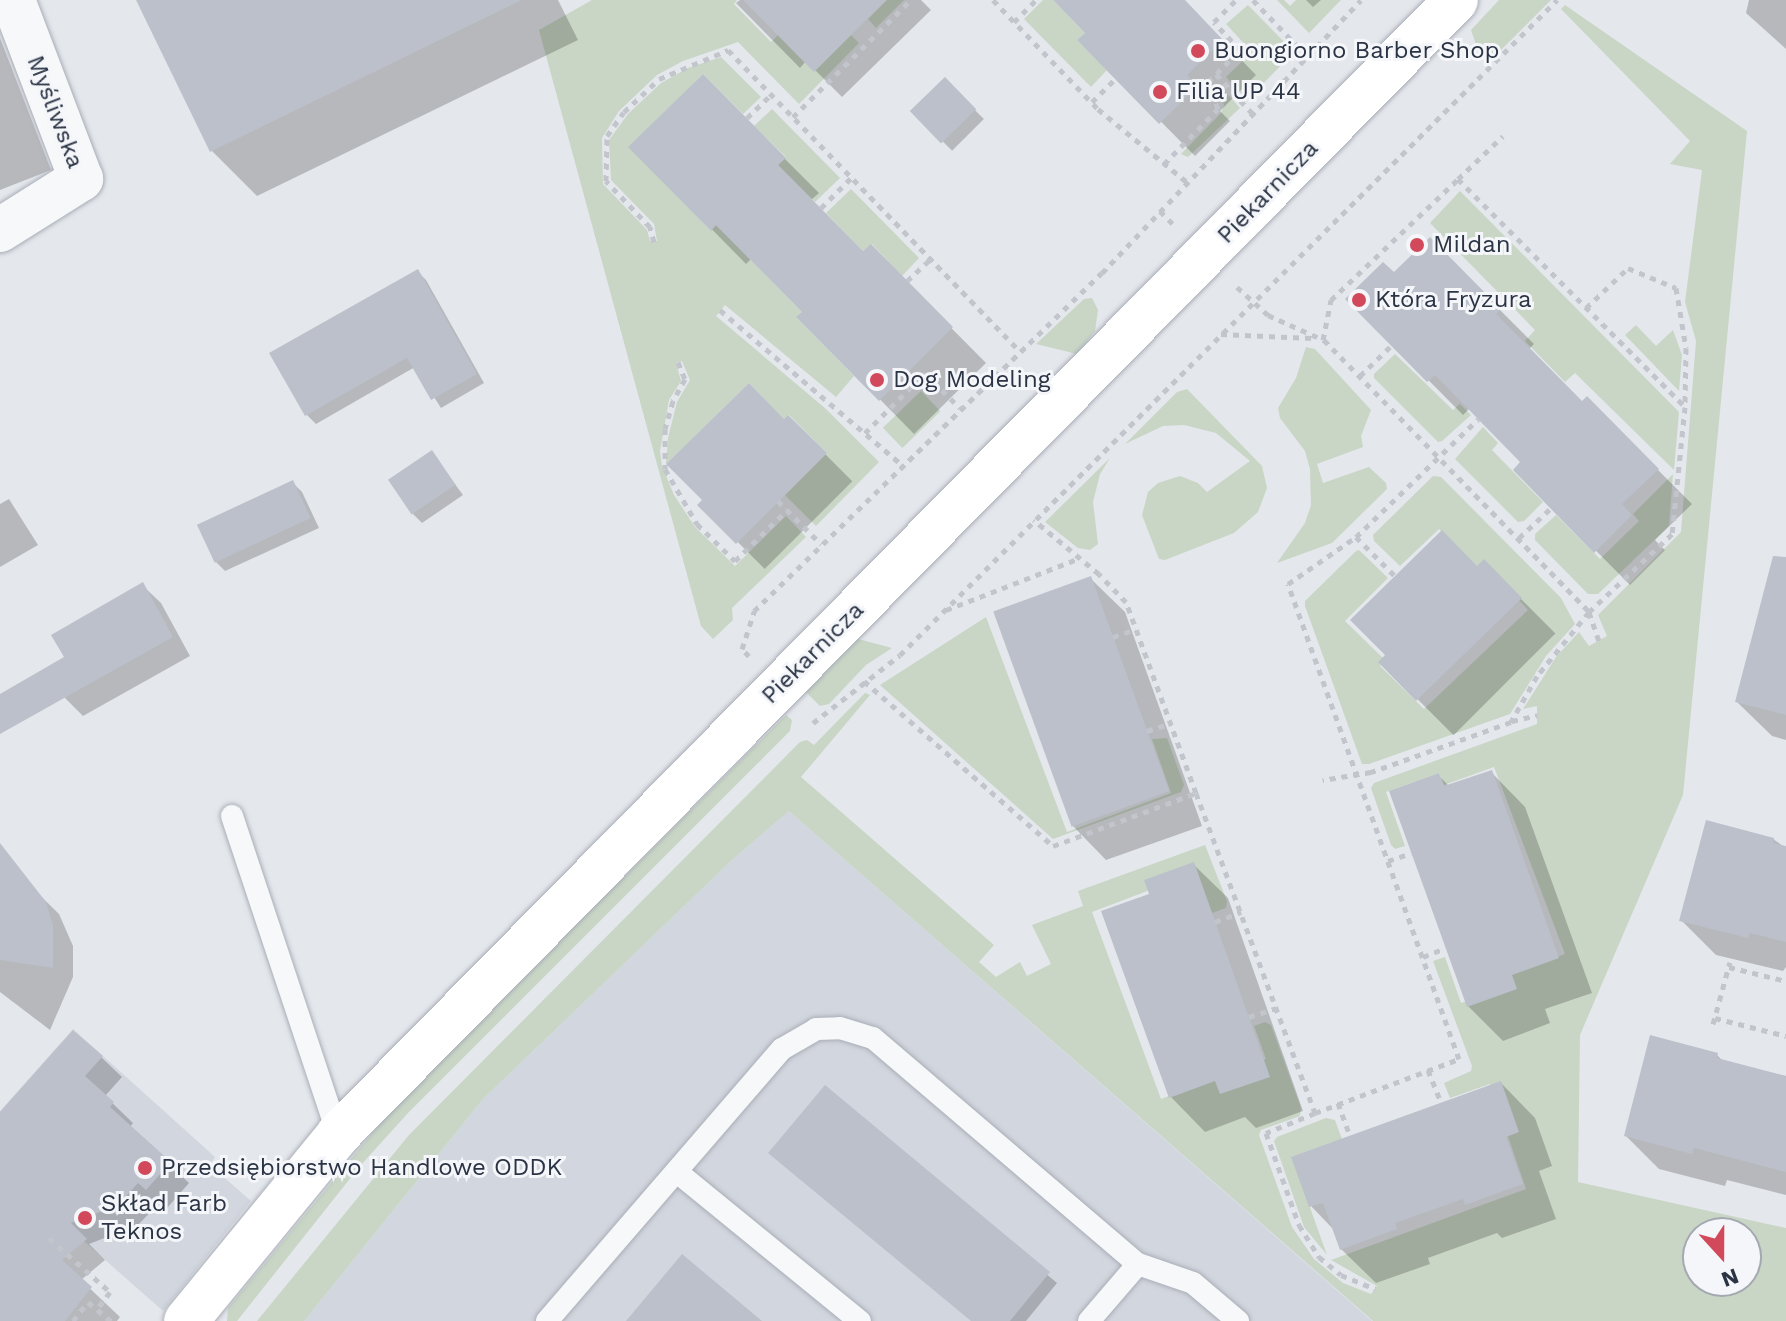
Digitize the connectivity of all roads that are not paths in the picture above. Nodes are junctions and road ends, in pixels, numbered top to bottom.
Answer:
1 (13, 0) edge
2 (1456, 0) edge
3 (0, 230) edge
4 (232, 816) dead end
5 (338, 1135) junction
6 (677, 1172) junction
7 (1138, 1264) junction
8 (186, 1321) edge
9 (547, 1321) edge
10 (860, 1321) edge
11 (1089, 1321) edge
12 (1238, 1321) edge

1 - 3 street, Myśliwska
2 - 5 street, Piekarnicza
4 - 5 lane
5 - 8 street, Piekarnicza
6 - 7 lane
6 - 9 lane
6 - 10 lane
7 - 11 lane
7 - 12 lane

